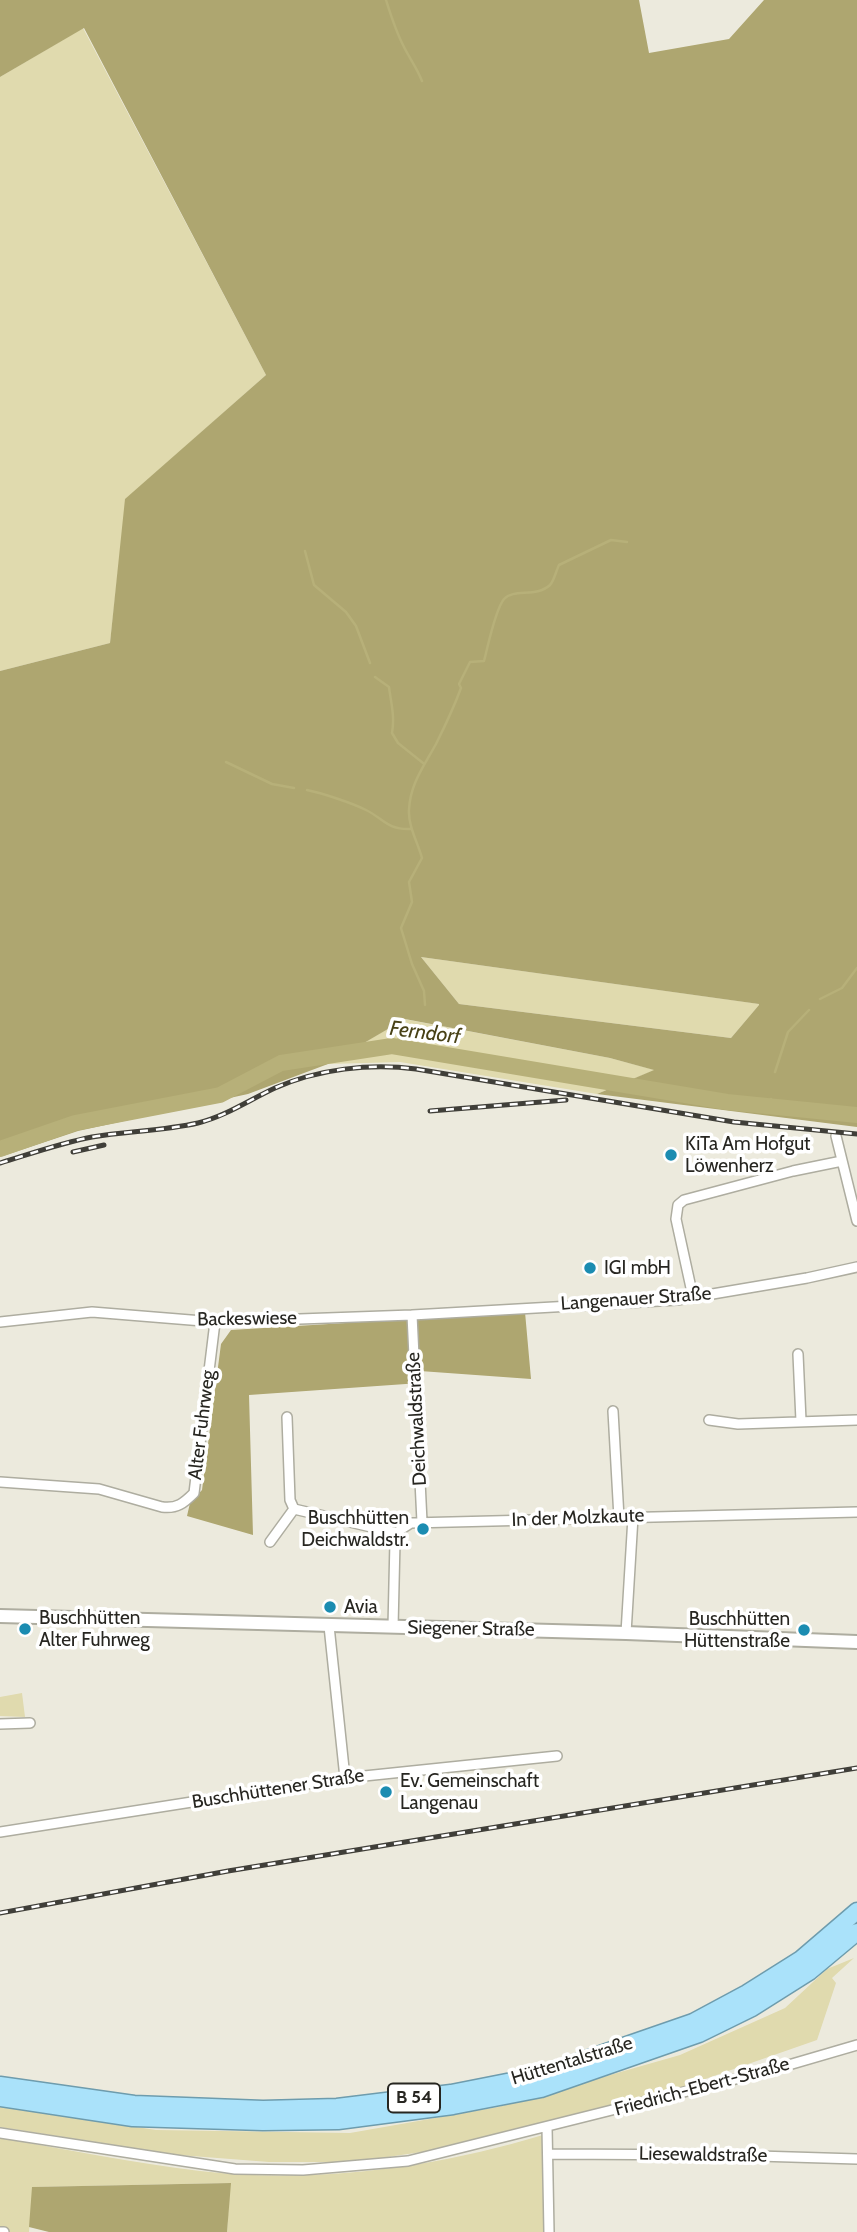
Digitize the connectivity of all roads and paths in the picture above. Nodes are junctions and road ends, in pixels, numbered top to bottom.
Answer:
1 (836, 1136) dead end
2 (842, 1161) junction
3 (857, 1221) edge
4 (857, 1267) edge
5 (693, 1297) junction
6 (496, 1309) joint
7 (412, 1315) junction
8 (0, 1322) edge
9 (215, 1322) junction
10 (798, 1354) dead end
11 (613, 1411) dead end
12 (287, 1416) dead end
13 (709, 1420) dead end
14 (857, 1420) edge
15 (801, 1422) junction
16 (0, 1482) edge
17 (294, 1509) junction
18 (857, 1512) edge
19 (633, 1517) junction
20 (619, 1518) junction
21 (422, 1522) junction
22 (397, 1532) junction
23 (270, 1542) dead end
24 (0, 1616) edge
25 (330, 1626) junction
26 (393, 1627) junction
27 (626, 1633) junction
28 (857, 1642) edge
29 (30, 1723) dead end
30 (0, 1724) edge
31 (557, 1756) dead end
32 (345, 1778) junction
33 (0, 1832) edge
34 (857, 1911) edge
35 (857, 1932) edge
36 (805, 1965) junction
37 (857, 2045) edge
38 (0, 2085) edge
39 (0, 2098) edge
40 (547, 2127) junction
41 (0, 2133) edge
42 (549, 2154) junction
43 (857, 2159) edge
44 (549, 2232) edge

1 - 2 street
2 - 3 street
2 - 5 street
4 - 5 street, Langenauer Straße
5 - 6 street, Langenauer Straße
6 - 7 street, Backeswiese
7 - 9 street, Backeswiese
7 - 21 street, Deichwaldstraße
8 - 9 street, Backeswiese
9 - 16 street, Alter Fuhrweg
10 - 15 street
11 - 20 street
12 - 17 street
13 - 15 street
14 - 15 street
17 - 22 street
17 - 23 street
18 - 19 street, In der Molzkaute
19 - 20 street, In der Molzkaute
19 - 27 street
20 - 21 street, In der Molzkaute
21 - 22 street, In der Molzkaute
22 - 26 street
24 - 25 main road, Siegener Straße
25 - 26 main road, Siegener Straße
25 - 32 street
26 - 27 main road, Siegener Straße
27 - 28 main road, Siegener Straße
29 - 30 street
31 - 32 street, Buschhüttener Straße
32 - 33 street, Buschhüttener Straße
34 - 36 highway, Hüttentalstraße / B 54
35 - 36 highway, Hüttentalstraße / B 54
36 - 38 highway, Hüttentalstraße / B 54
36 - 39 highway, Hüttentalstraße / B 54
37 - 40 street, Friedrich-Ebert-Straße
40 - 41 street, Friedrich-Ebert-Straße
40 - 42 street
42 - 43 street, Liesewaldstraße
42 - 44 street

